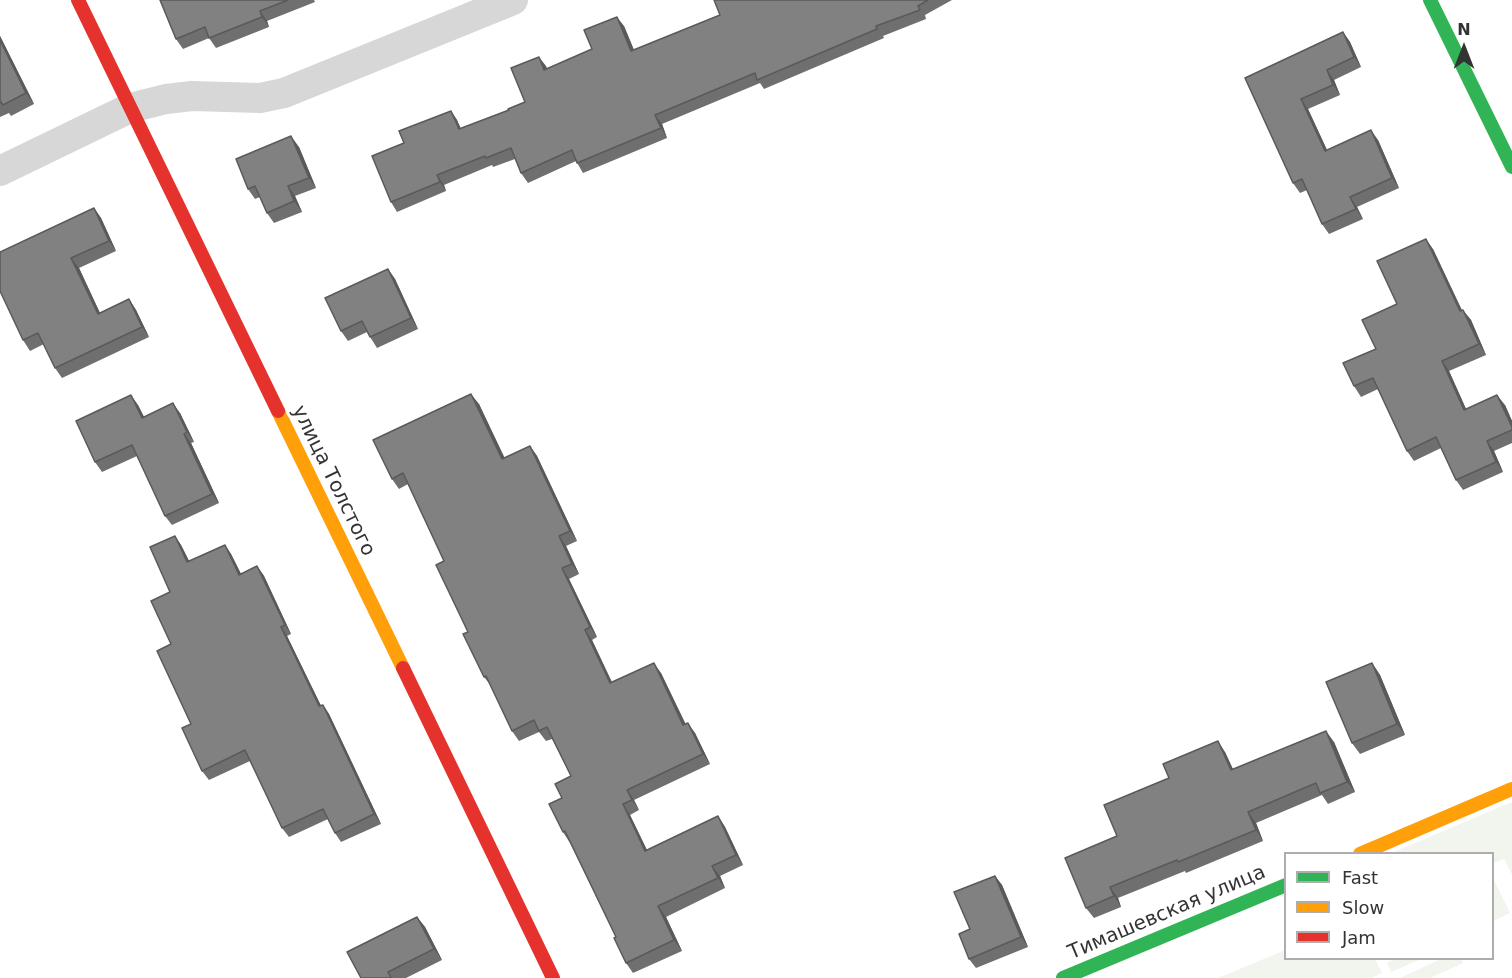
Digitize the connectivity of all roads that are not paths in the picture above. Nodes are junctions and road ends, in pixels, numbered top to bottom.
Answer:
1 (78, 0) edge
2 (513, 0) edge
3 (1430, 0) edge
4 (130, 108) junction
5 (1512, 167) edge
6 (0, 171) edge
7 (1512, 789) edge
8 (1365, 852) edge
9 (1284, 886) edge
10 (553, 978) edge
11 (1064, 978) edge

1 - 4 street, улица Толстого
2 - 4 street
3 - 5 street
4 - 6 street
4 - 10 street, улица Толстого
7 - 8 street
9 - 11 street, Тимашевская улица

